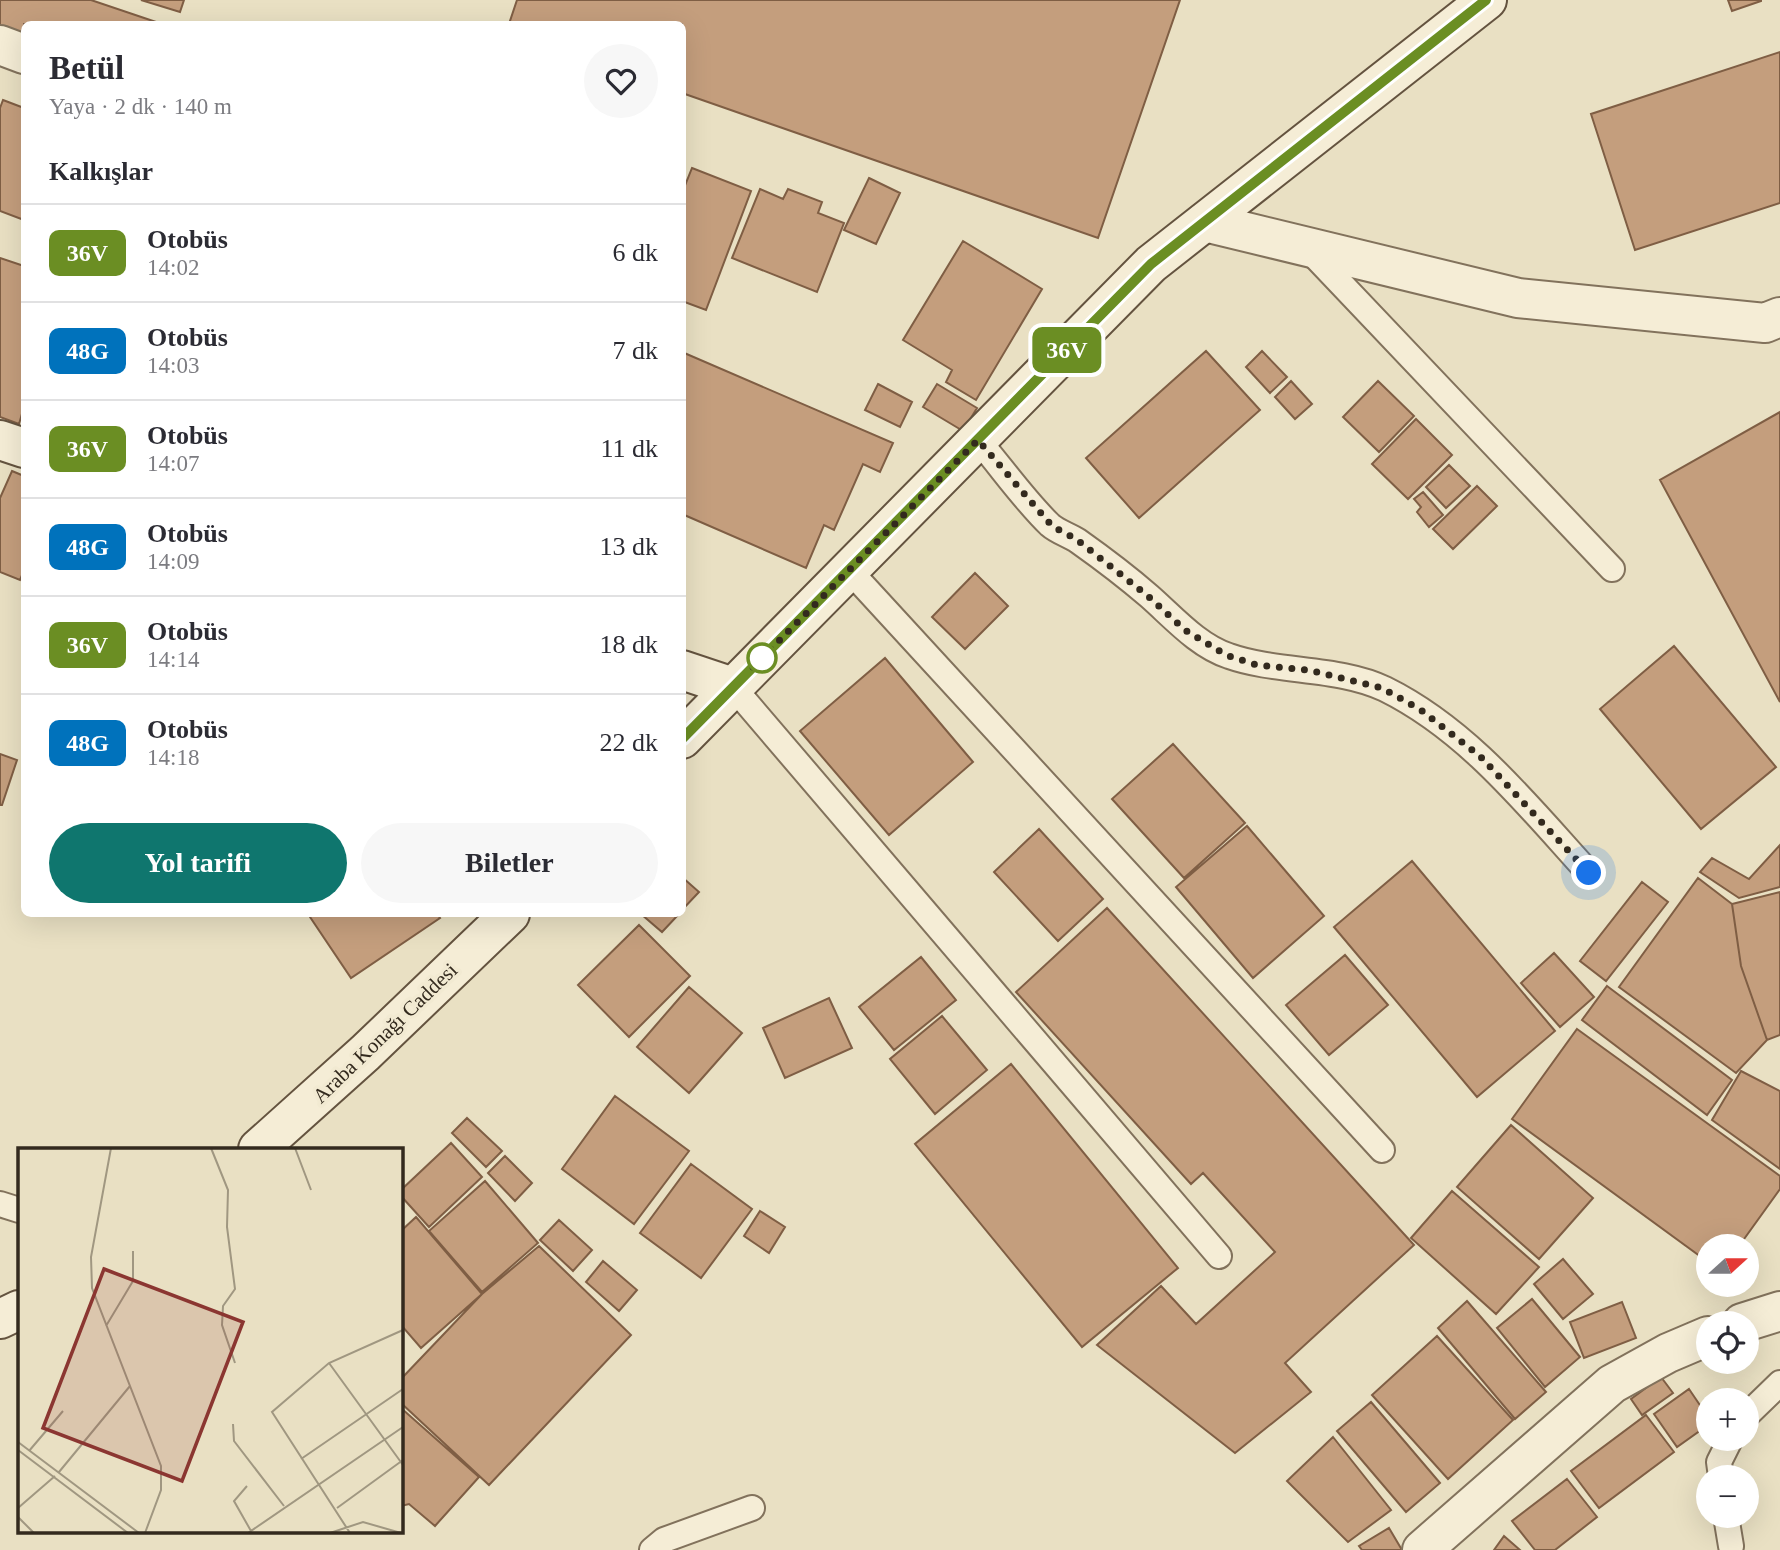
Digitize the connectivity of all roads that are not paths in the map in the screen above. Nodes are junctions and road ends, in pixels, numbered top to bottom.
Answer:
1 (1486, 0) edge
2 (0, 45) edge
3 (21, 53) edge
4 (1205, 222) junction
5 (1307, 247) junction
6 (1780, 317) edge
7 (0, 440) edge
8 (978, 440) junction
9 (21, 447) edge
10 (1612, 569) dead end
11 (849, 570) junction
12 (686, 671) edge
13 (733, 687) junction
14 (686, 735) edge
15 (1589, 873) dead end
16 (507, 917) edge
17 (259, 1148) edge
18 (1382, 1150) dead end
19 (0, 1204) edge
20 (18, 1210) edge
21 (1219, 1256) dead end
22 (18, 1310) edge
23 (1780, 1311) edge
24 (1759, 1318) edge
25 (0, 1319) edge
26 (1696, 1341) edge
27 (1780, 1383) edge
28 (1759, 1403) edge
29 (752, 1508) dead end
30 (1728, 1528) edge
31 (1731, 1546) dead end
32 (652, 1550) edge
33 (1422, 1550) edge

1 - 4 main road
2 - 3 main road
4 - 5 main road
4 - 8 main road
5 - 6 main road
5 - 10 lane
7 - 9 main road
8 - 11 main road
8 - 15 lane
11 - 13 main road
11 - 18 lane
12 - 13 main road
13 - 14 main road
13 - 21 lane
16 - 17 main road, Araba Konağı Caddesi
19 - 20 lane
22 - 25 main road
23 - 24 main road
26 - 33 main road
27 - 28 lane
29 - 32 lane
30 - 31 lane

